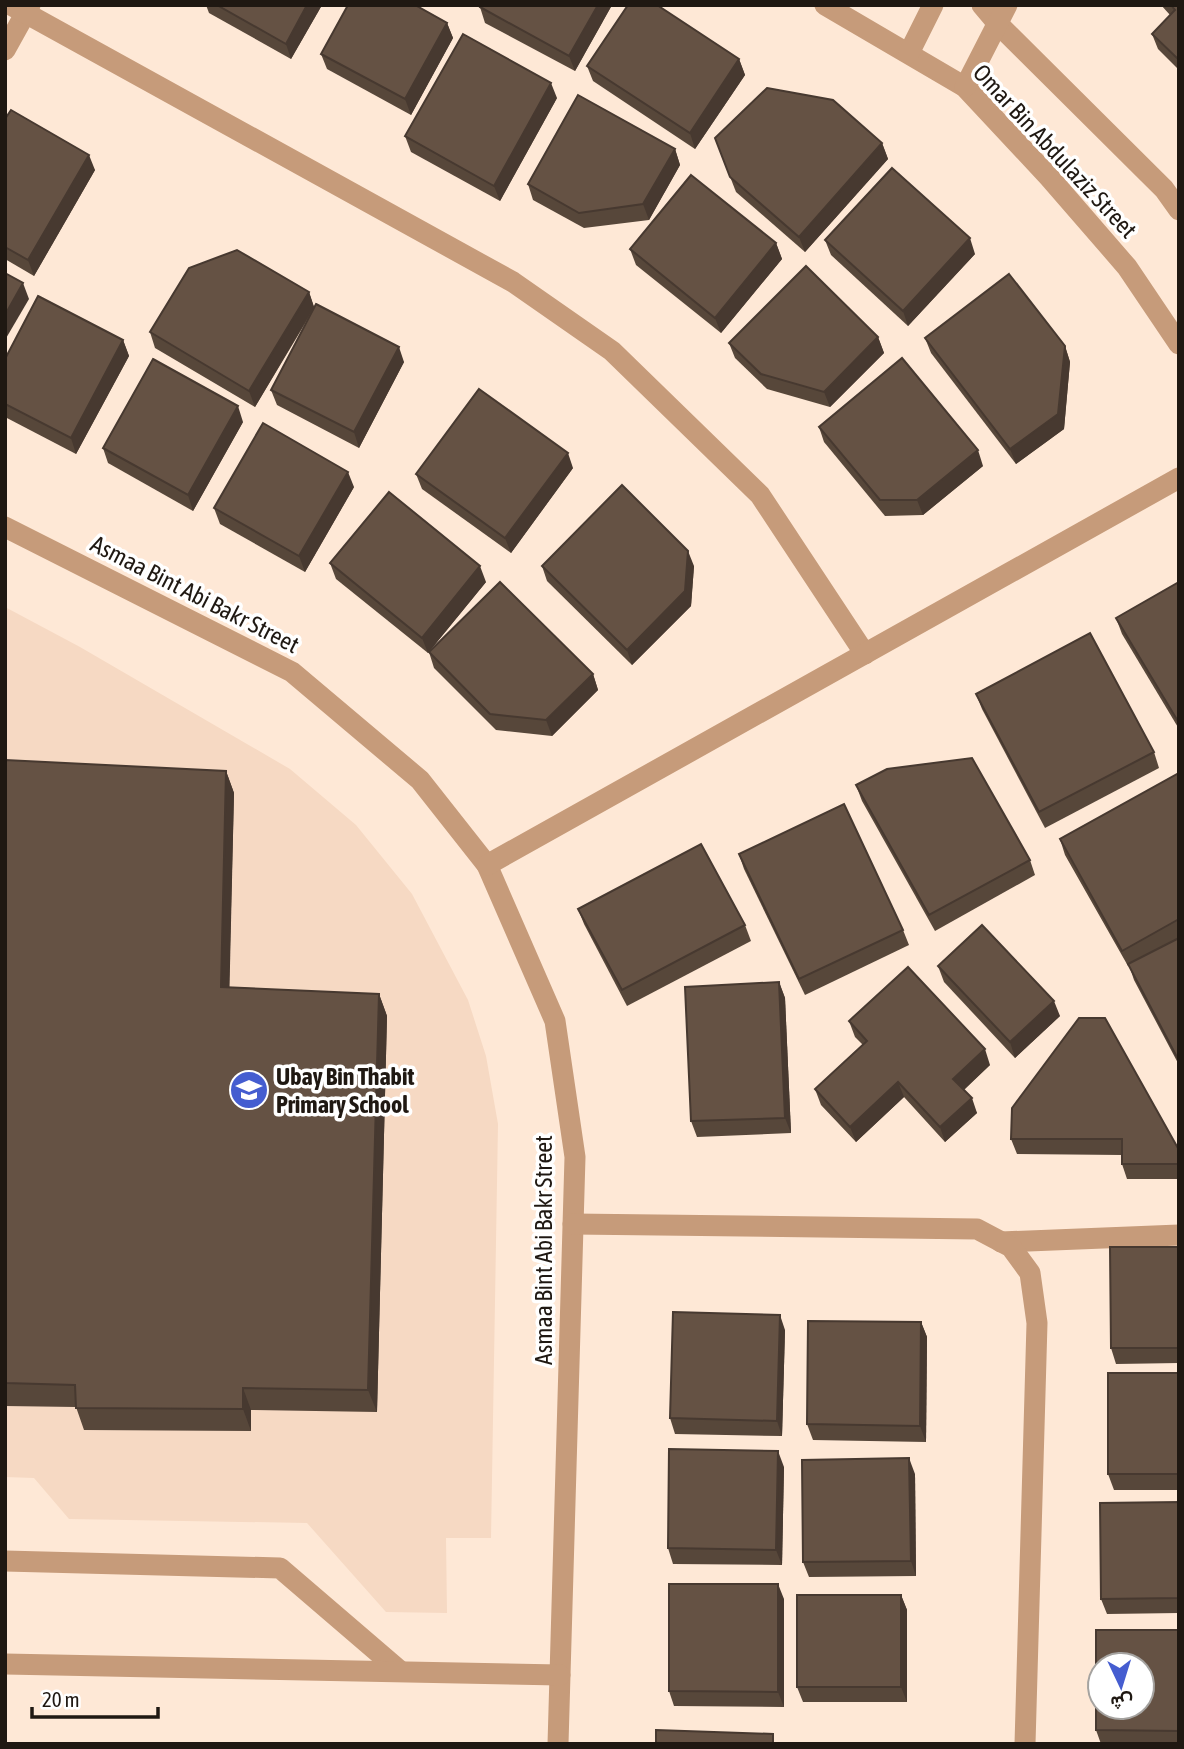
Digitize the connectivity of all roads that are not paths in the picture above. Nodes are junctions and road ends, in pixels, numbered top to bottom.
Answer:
1 (825, 5) edge
2 (933, 5) edge
3 (982, 5) edge
4 (22, 8) edge
5 (1002, 14) edge
6 (5, 50) edge
7 (909, 53) junction
8 (965, 86) junction
9 (1179, 210) edge
10 (1179, 344) edge
11 (1179, 478) edge
12 (5, 527) edge
13 (865, 654) junction
14 (487, 865) junction
15 (573, 1223) junction
16 (1179, 1235) edge
17 (1001, 1242) junction
18 (5, 1561) edge
19 (5, 1664) edge
20 (400, 1671) junction
21 (560, 1675) junction
22 (558, 1744) edge
23 (1025, 1744) edge

1 - 7 street, Omar Bin Abdulaziz Street
2 - 7 street
3 - 5 street
4 - 6 street
4 - 13 street
5 - 8 street
5 - 9 street
7 - 8 street, Omar Bin Abdulaziz Street
8 - 10 street, Omar Bin Abdulaziz Street
11 - 13 street
12 - 14 street, Asmaa Bint Abi Bakr Street
13 - 14 street
14 - 15 street, Asmaa Bint Abi Bakr Street
15 - 17 street
15 - 21 street, Asmaa Bint Abi Bakr Street
16 - 17 street
17 - 23 street
18 - 20 street
19 - 20 street
20 - 21 street
21 - 22 street, Asmaa Bint Abi Bakr Street

